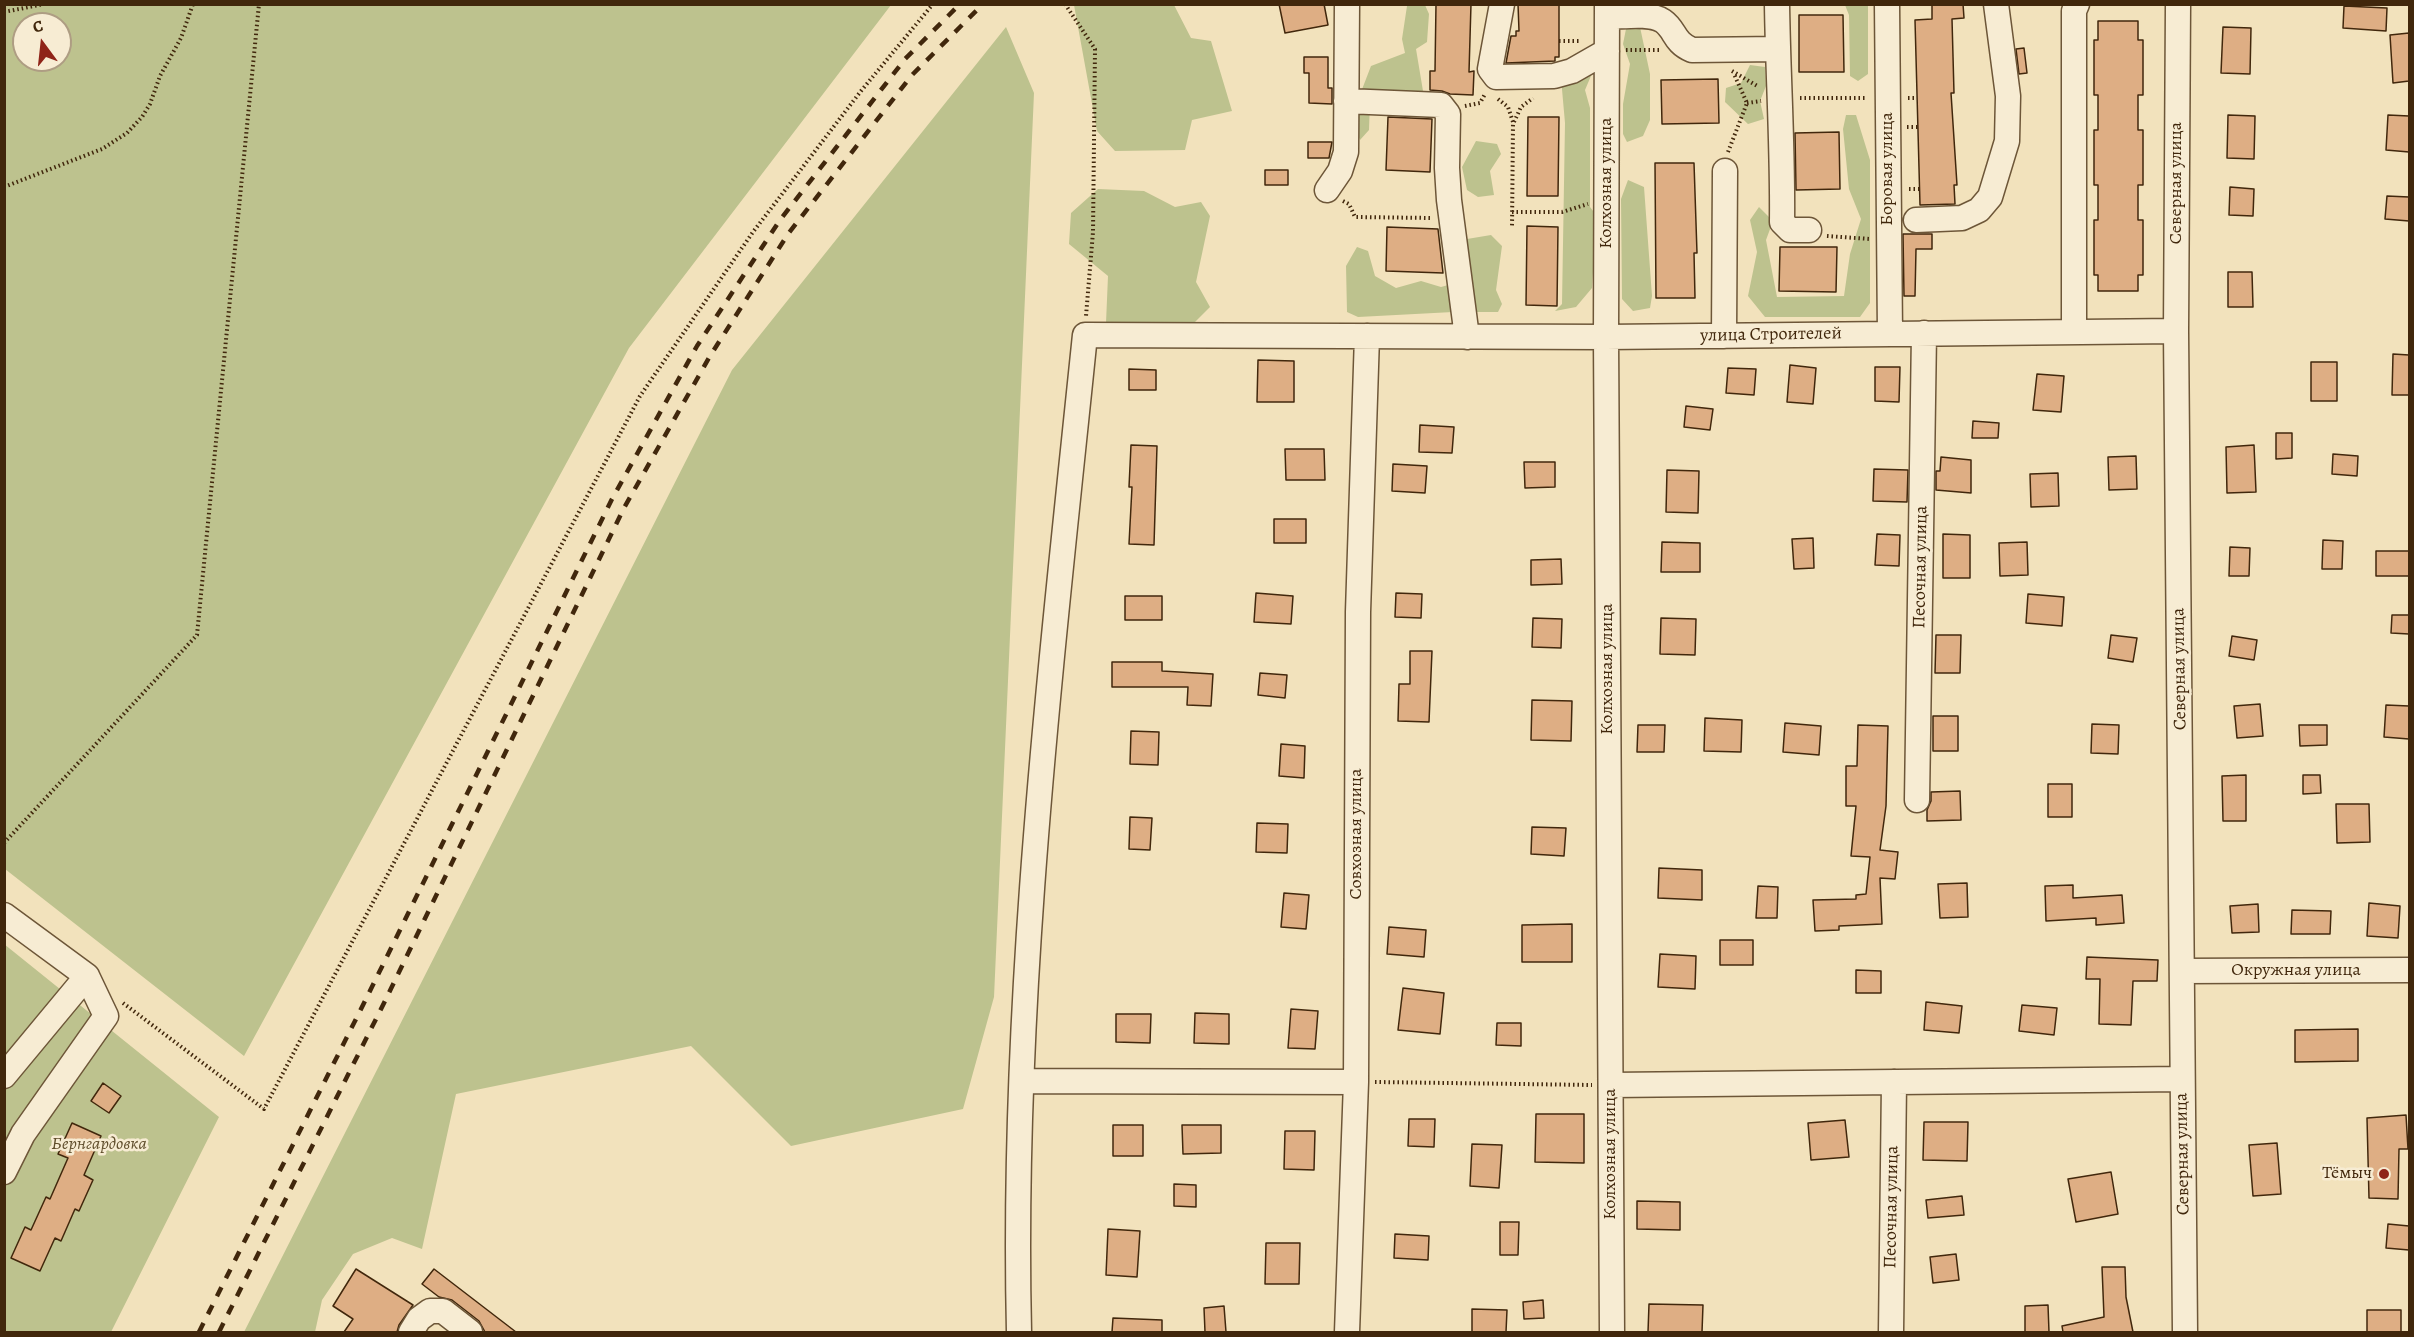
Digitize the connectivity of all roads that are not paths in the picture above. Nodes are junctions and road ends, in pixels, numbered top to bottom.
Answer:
1 (1347, 4) edge
2 (1502, 4) edge
3 (1777, 4) edge
4 (1887, 4) edge
5 (1996, 4) edge
6 (2077, 4) edge
7 (2178, 4) edge
8 (1607, 11) edge
9 (1778, 49) junction
10 (1607, 51) junction
11 (1346, 101) junction
12 (1725, 171) road end
13 (1336, 196) road end
14 (1916, 220) dead end
15 (1809, 230) road end
16 (2176, 331) junction
17 (2074, 332) junction
18 (1924, 333) junction
19 (1890, 334) junction
20 (1366, 336) junction
21 (1724, 336) junction
22 (1467, 337) junction
23 (1606, 337) junction
24 (1917, 800) dead end
25 (4, 915) edge
26 (2409, 970) edge
27 (2183, 971) junction
28 (87, 976) junction
29 (4, 1076) edge
30 (2182, 1079) junction
31 (1022, 1081) junction
32 (1356, 1082) junction
33 (1894, 1082) junction
34 (1611, 1085) junction
35 (4, 1172) edge
36 (411, 1332) edge
37 (470, 1332) edge
38 (1018, 1332) edge
39 (1347, 1332) edge
40 (1612, 1332) edge
41 (1891, 1332) edge
42 (2185, 1332) edge

1 - 11 street
2 - 10 street
3 - 9 street
4 - 19 street, Боровая улица
5 - 14 street
6 - 17 street
7 - 16 street, Северная улица
8 - 9 street
8 - 10 street, Колхозная улица
9 - 15 street
10 - 23 street, Колхозная улица
11 - 13 street
11 - 22 street
12 - 21 street
16 - 17 street, улица Строителей
16 - 27 street, Северная улица
17 - 18 street, улица Строителей
18 - 19 street, улица Строителей
18 - 24 street, Песочная улица
19 - 21 street, улица Строителей
20 - 22 street, улица Строителей
20 - 31 street, улица Строителей
20 - 32 street, Совхозная улица
21 - 23 street, улица Строителей
22 - 23 street, улица Строителей
23 - 34 street, Колхозная улица
25 - 28 street
26 - 27 street, Окружная улица
27 - 30 street, Северная улица
28 - 29 street
28 - 35 street
30 - 33 street
30 - 42 street, Северная улица
31 - 32 street
31 - 38 street
32 - 39 street, Совхозная улица
33 - 34 street
33 - 41 street, Песочная улица
34 - 40 street, Колхозная улица
36 - 37 street

